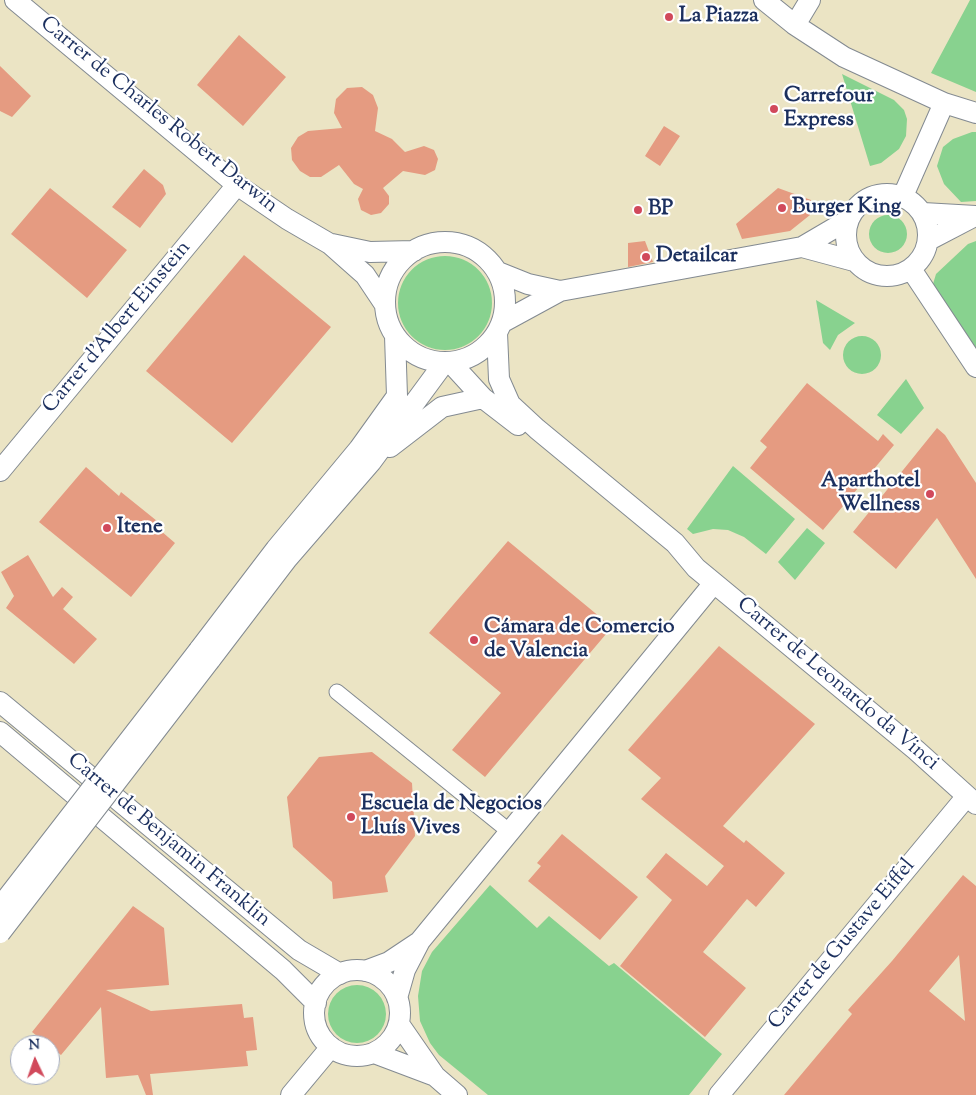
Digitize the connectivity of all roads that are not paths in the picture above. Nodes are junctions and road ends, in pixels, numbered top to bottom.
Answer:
1 (15, 0) edge
2 (764, 0) edge
3 (810, 0) edge
4 (795, 25) junction
5 (944, 103) junction
6 (976, 113) edge
7 (237, 185) junction
8 (903, 196) junction
9 (923, 213) junction
10 (975, 216) edge
11 (848, 220) junction
12 (929, 240) junction
13 (330, 244) junction
14 (802, 247) junction
15 (414, 250) junction
16 (854, 260) junction
17 (911, 269) junction
18 (498, 272) junction
19 (560, 291) junction
20 (385, 306) junction
21 (500, 327) junction
22 (395, 336) junction
23 (447, 363) junction
24 (976, 367) edge
25 (483, 398) junction
26 (371, 462) junction
27 (0, 471) edge
28 (696, 568) junction
29 (714, 583) junction
30 (204, 655) junction
31 (338, 692) dead end
32 (0, 702) edge
33 (0, 732) edge
34 (971, 800) edge
35 (510, 832) junction
36 (0, 907) edge
37 (0, 933) edge
38 (420, 941) junction
39 (365, 971) junction
40 (340, 974) junction
41 (397, 998) junction
42 (316, 1003) junction
43 (399, 1024) junction
44 (331, 1047) junction
45 (374, 1053) junction
46 (435, 1076) junction
47 (291, 1095) edge
48 (457, 1095) edge
49 (719, 1095) edge

1 - 7 street, Carrer de Charles Robert Darwin
2 - 4 street
3 - 4 street
4 - 5 street
5 - 6 street
5 - 8 street
7 - 13 street, Carrer de Charles Robert Darwin
7 - 27 street, Carrer d'Albert Einstein
8 - 9 street
8 - 11 street
9 - 10 street
9 - 12 street
10 - 12 street
11 - 14 street
11 - 16 street
12 - 17 street
13 - 15 street, Carrer de Charles Robert Darwin
13 - 20 street, Carrer de Charles Robert Darwin
14 - 16 street
14 - 19 street
15 - 18 street
15 - 20 street
16 - 17 street
17 - 24 street
18 - 19 street
18 - 21 street
19 - 21 street
20 - 22 street
21 - 23 street
21 - 28 street, Carrer de Leonardo da Vinci
22 - 23 street
22 - 30 street
23 - 25 street, Carrer de Leonardo da Vinci
23 - 26 street
25 - 26 street
25 - 28 street, Carrer de Leonardo da Vinci
26 - 30 street
28 - 29 street, Carrer de Leonardo da Vinci
29 - 34 street, Carrer de Leonardo da Vinci
29 - 35 street
30 - 36 street, bridge
30 - 37 street, bridge
31 - 35 street
32 - 40 street, Carrer de Benjamin Franklin
33 - 42 street, Carrer de Benjamin Franklin
34 - 49 street, Carrer de Gustave Eiffel
35 - 38 street
38 - 39 street
38 - 41 street
39 - 40 street
39 - 41 street
40 - 42 street
41 - 43 street
42 - 44 street
43 - 45 street
43 - 46 street
44 - 45 street
44 - 47 street
45 - 46 street
46 - 48 street

